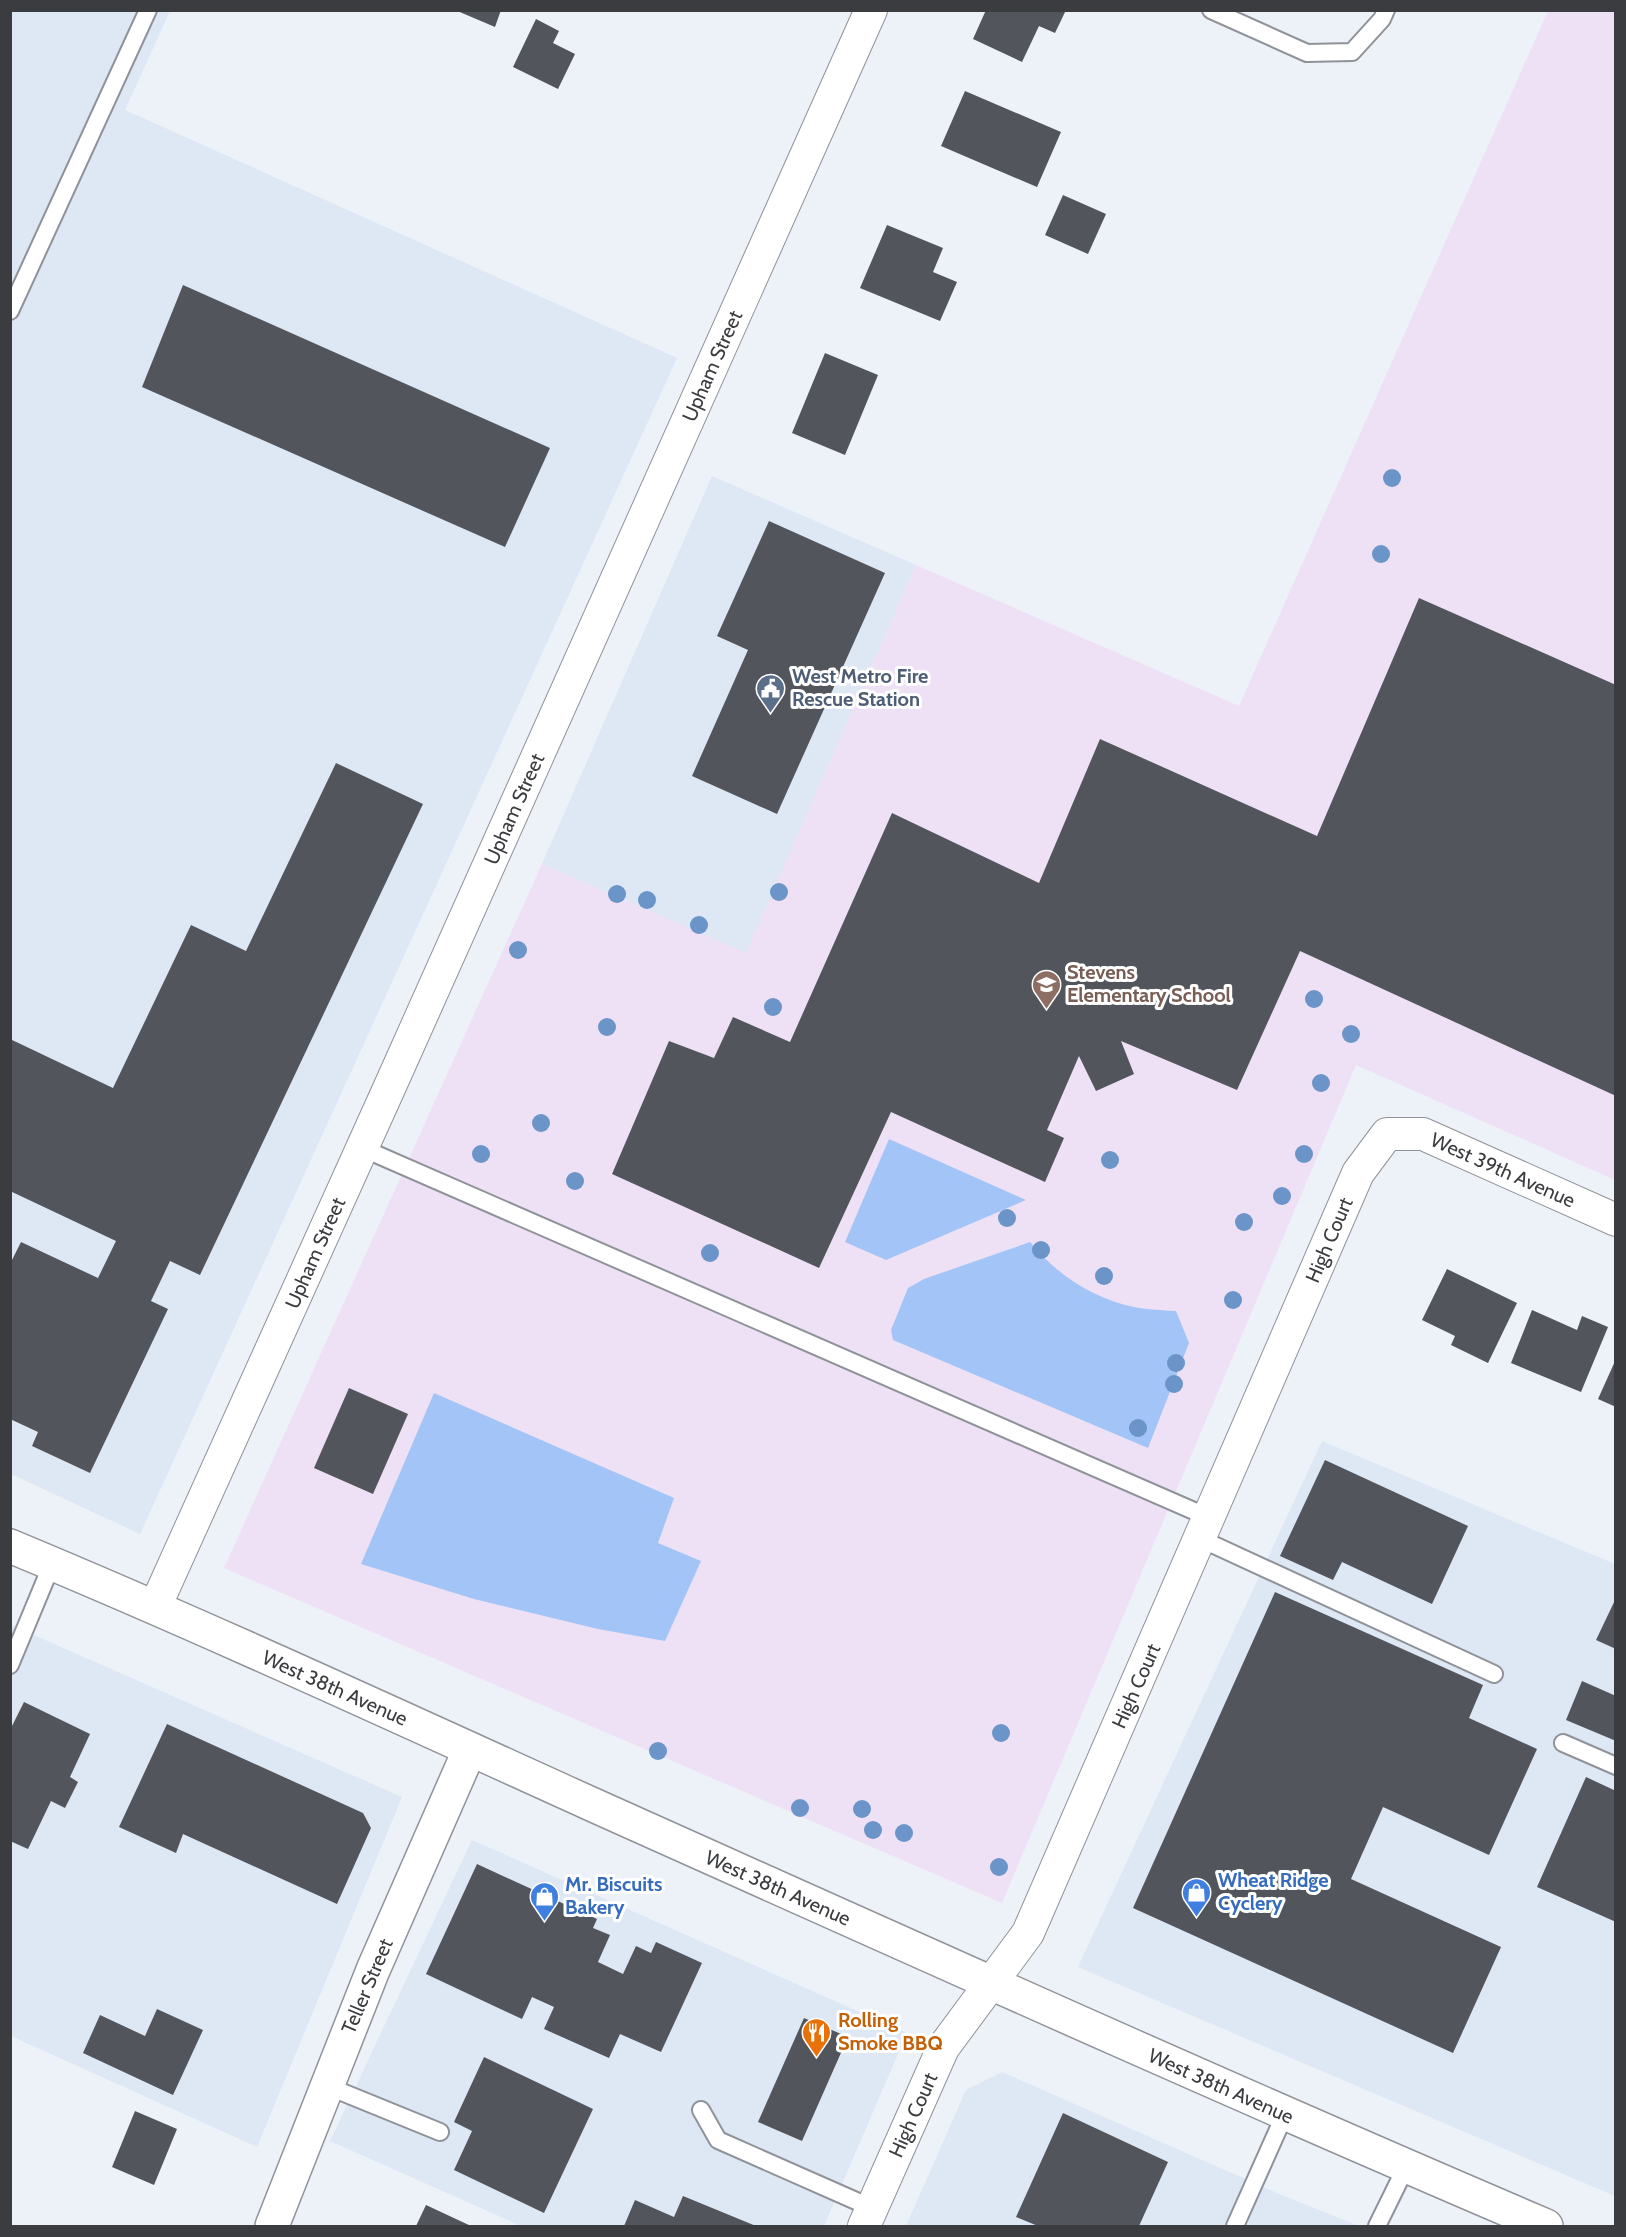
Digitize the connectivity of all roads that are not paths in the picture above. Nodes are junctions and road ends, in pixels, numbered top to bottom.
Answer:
1 (148, 10) edge
2 (871, 10) edge
3 (1211, 10) edge
4 (1386, 10) edge
5 (10, 311) edge
6 (1387, 1134) joint
7 (362, 1148) junction
8 (1616, 1220) edge
9 (1205, 1528) junction
10 (10, 1546) edge
11 (52, 1564) junction
12 (155, 1607) junction
13 (10, 1665) edge
14 (1494, 1674) dead end
15 (1563, 1743) dead end
16 (470, 1749) junction
17 (1616, 1766) edge
18 (990, 1984) junction
19 (327, 2086) junction
20 (701, 2110) dead end
21 (1286, 2114) junction
22 (440, 2132) dead end
23 (1406, 2167) junction
24 (868, 2217) edge
25 (1511, 2220) edge
26 (272, 2226) edge
27 (1235, 2226) edge
28 (1377, 2226) edge
29 (1546, 2226) edge

1 - 5 lane
2 - 7 street, Upham Street
3 - 4 lane
6 - 8 street, West 39th Avenue
6 - 9 street, High Court
7 - 9 lane
7 - 12 street, Upham Street
9 - 14 lane
9 - 18 street, High Court
10 - 11 main road, West 38th Avenue
11 - 12 main road, West 38th Avenue
11 - 13 lane
12 - 16 main road, West 38th Avenue
15 - 17 lane
16 - 18 main road, West 38th Avenue
16 - 19 main road, Teller Street
18 - 21 main road, West 38th Avenue
18 - 24 street, High Court
19 - 22 lane
19 - 26 main road, Teller Street
20 - 24 lane
21 - 23 main road, West 38th Avenue
21 - 27 lane
23 - 25 main road, West 38th Avenue
23 - 28 lane
25 - 29 main road, West 38th Avenue

